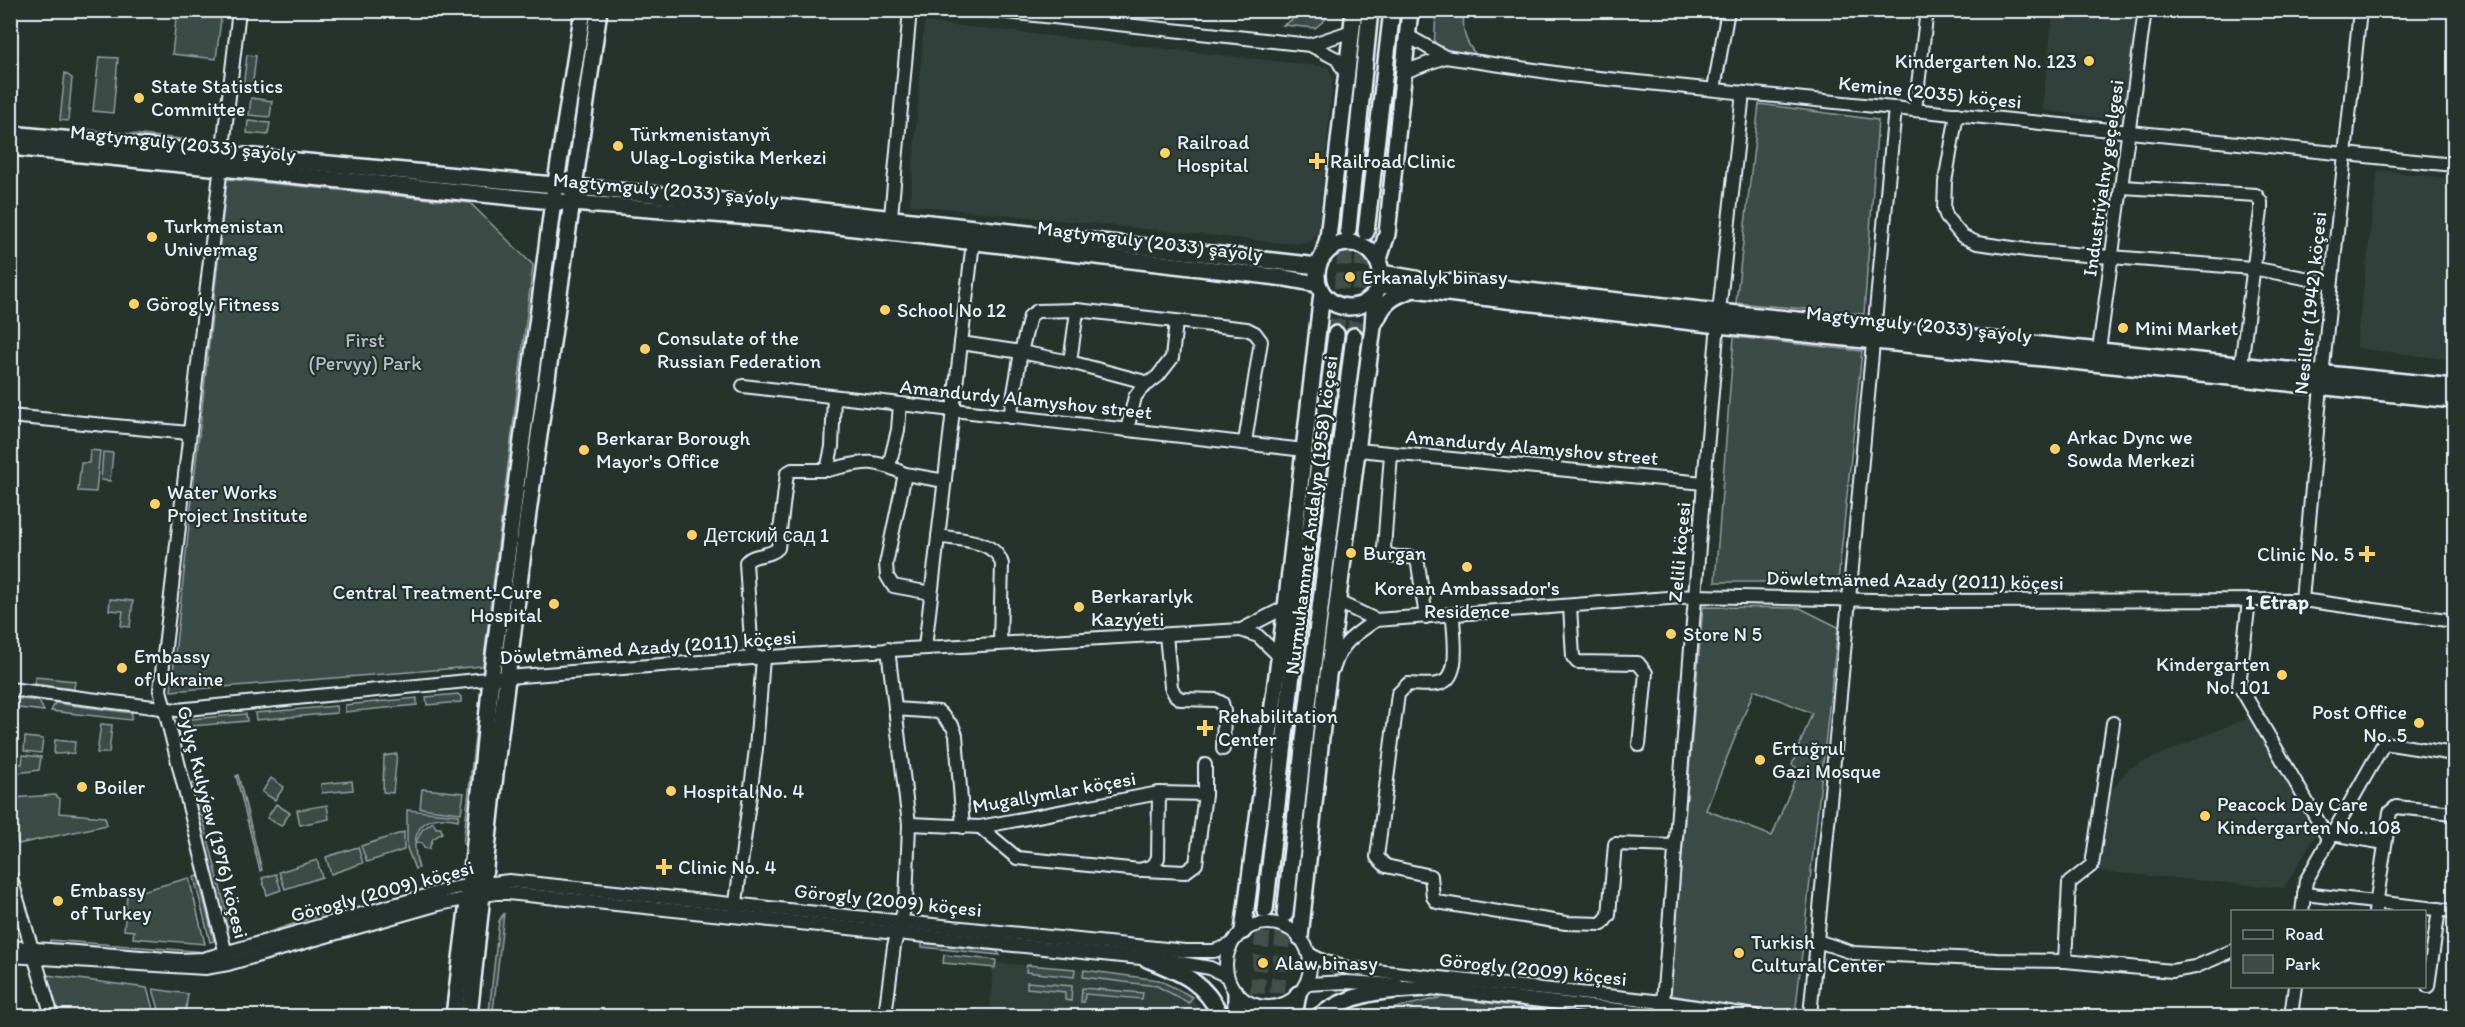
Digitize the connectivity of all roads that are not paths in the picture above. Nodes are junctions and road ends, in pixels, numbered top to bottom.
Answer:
1 (239, 10) edge
2 (583, 10) edge
3 (599, 10) edge
4 (910, 10) edge
5 (1370, 10) edge
6 (1392, 10) edge
7 (1728, 10) edge
8 (1927, 10) edge
9 (2145, 10) edge
10 (2360, 10) edge
11 (996, 11) edge
12 (1409, 12) edge
13 (1355, 18) edge
14 (1408, 36) junction
15 (1310, 45) junction
16 (1445, 57) junction
17 (1404, 72) junction
18 (1347, 76) junction
19 (1714, 89) junction
20 (1743, 93) junction
21 (1895, 108) junction
22 (1915, 110) junction
23 (1957, 114) junction
24 (2129, 132) junction
25 (10, 134) edge
26 (10, 147) edge
27 (2345, 154) junction
28 (222, 160) junction
29 (2454, 165) edge
30 (556, 184) junction
31 (574, 186) junction
32 (2122, 187) junction
33 (553, 201) junction
34 (572, 203) junction
35 (890, 225) junction
36 (1348, 230) tunnel mouth
37 (1366, 232) tunnel mouth
38 (1386, 234) junction
39 (1328, 238) junction
40 (973, 242) junction
41 (2112, 256) junction
42 (1320, 261) junction
43 (2252, 268) junction
44 (1287, 271) junction
45 (1403, 277) junction
46 (1378, 278) junction
47 (2331, 283) junction
48 (1320, 288) junction
49 (1414, 288) junction
50 (1077, 311) junction
51 (1320, 316) junction
52 (1719, 319) junction
53 (1176, 322) junction
54 (1373, 327) junction
55 (1336, 334) tunnel mouth
56 (1875, 334) junction
57 (1354, 336) tunnel mouth
58 (961, 342) junction
59 (2099, 350) junction
60 (1021, 352) junction
61 (1070, 362) junction
62 (2241, 365) junction
63 (2321, 380) junction
64 (1149, 383) junction
65 (743, 386) dead end
66 (2454, 387) edge
67 (834, 397) junction
68 (2454, 400) edge
69 (900, 404) junction
70 (953, 411) junction
71 (10, 416) edge
72 (1010, 417) junction
73 (1126, 430) junction
74 (189, 433) junction
75 (1245, 442) junction
76 (1305, 450) junction
77 (1358, 450) junction
78 (1391, 454) junction
79 (889, 466) junction
80 (827, 470) junction
81 (904, 474) junction
82 (945, 480) junction
83 (1704, 483) junction
84 (938, 536) junction
85 (1306, 571) junction
86 (1325, 572) junction
87 (931, 593) junction
88 (1695, 596) junction
89 (1848, 598) junction
90 (2302, 600) junction
91 (2249, 601) junction
92 (1338, 602) junction
93 (1570, 606) junction
94 (1286, 607) junction
95 (1453, 616) junction
96 (1426, 617) junction
97 (1376, 620) junction
98 (2454, 621) edge
99 (1241, 630) junction
100 (1166, 635) junction
101 (1000, 644) junction
102 (925, 647) junction
103 (888, 649) junction
104 (1279, 656) junction
105 (757, 658) junction
106 (507, 677) junction
107 (490, 679) junction
108 (10, 689) edge
109 (1325, 699) junction
110 (164, 708) junction
111 (895, 709) junction
112 (1287, 711) junction
113 (1306, 721) junction
114 (2113, 723) dead end
115 (1639, 745) dead end
116 (1223, 749) dead end
117 (2454, 754) edge
118 (1205, 765) dead end
119 (1159, 793) junction
120 (1205, 795) junction
121 (2454, 813) edge
122 (909, 824) junction
123 (963, 827) junction
124 (980, 827) junction
125 (2331, 837) junction
126 (2385, 843) junction
127 (1676, 846) junction
128 (1140, 870) junction
129 (10, 875) edge
130 (476, 891) junction
131 (2304, 894) junction
132 (2376, 907) edge
133 (2439, 909) junction
134 (1265, 910) tunnel mouth
135 (2302, 910) edge
136 (735, 911) junction
137 (2454, 911) edge
138 (1285, 914) tunnel mouth
139 (901, 920) junction
140 (1243, 931) junction
141 (897, 933) junction
142 (1300, 937) junction
143 (1817, 941) junction
144 (1231, 945) junction
145 (10, 947) edge
146 (2231, 951) edge
147 (34, 953) junction
148 (1309, 954) junction
149 (10, 956) edge
150 (227, 959) junction
151 (1147, 959) junction
152 (2065, 961) junction
153 (1227, 976) junction
154 (2428, 986) dead end
155 (1427, 987) junction
156 (2295, 988) edge
157 (1302, 989) junction
158 (1236, 993) junction
159 (1665, 1011) edge
160 (52, 1017) edge
161 (454, 1017) edge
162 (469, 1017) edge
163 (885, 1017) edge
164 (1221, 1017) edge
165 (1236, 1017) edge
166 (1294, 1017) edge
167 (1319, 1017) edge
168 (1755, 1017) edge
169 (1810, 1017) edge
170 (2292, 1017) edge

1 - 28 street, Gylyç Kulyýew (1976) köçesi
2 - 30 main road
3 - 31 main road
4 - 35 street
5 - 36 main road
6 - 37 main road
7 - 19 street
8 - 22 street
9 - 24 street, Industriýalny geçelgesi
10 - 27 street, Nesiller (1942) köçesi
11 - 15 street
12 - 14 main road
13 - 15 street
13 - 18 main road
14 - 16 street
14 - 17 main road
15 - 18 street
16 - 17 street, Kemine (2035) köçesi
16 - 19 street, Kemine (2035) köçesi
17 - 38 main road
18 - 39 main road
19 - 20 street, Kemine (2035) köçesi
20 - 21 street, Kemine (2035) köçesi
20 - 52 street, Zelili köçesi
21 - 22 street, Kemine (2035) köçesi
21 - 56 street
22 - 23 street, Kemine (2035) köçesi
23 - 24 street, Kemine (2035) köçesi
23 - 41 street
24 - 27 street, Kemine (2035) köçesi
24 - 32 street, Industriýalny geçelgesi
25 - 28 main road, Magtymguly (2033) şaýoly
26 - 28 main road, Magtymguly (2033) şaýoly
27 - 29 street, Kemine (2035) köçesi
27 - 47 street, Nesiller (1942) köçesi
28 - 30 main road, Magtymguly (2033) şaýoly
28 - 33 main road, Magtymguly (2033) şaýoly
28 - 74 street, Gylyç Kulyýew (1976) köçesi
30 - 31 main road, Magtymguly (2033) şaýoly
30 - 33 main road
31 - 34 main road
31 - 35 main road, Magtymguly (2033) şaýoly
32 - 41 street, Industriýalny geçelgesi
32 - 43 street
33 - 34 main road, Magtymguly (2033) şaýoly
33 - 107 main road
34 - 35 main road, Magtymguly (2033) şaýoly
34 - 106 main road
35 - 40 main road, Magtymguly (2033) şaýoly
35 - 44 main road, Magtymguly (2033) şaýoly
38 - 45 main road
38 - 46 main road
39 - 42 main road
39 - 44 main road
40 - 44 main road, Magtymguly (2033) şaýoly
40 - 58 street
41 - 43 street
41 - 59 street, Industriýalny geçelgesi
42 - 44 main road, Magtymguly (2033) şaýoly
42 - 46 main road
42 - 48 main road
43 - 47 street
43 - 62 street
44 - 48 main road, Magtymguly (2033) şaýoly
44 - 51 main road
45 - 46 main road, Magtymguly (2033) şaýoly
45 - 52 main road, Magtymguly (2033) şaýoly
46 - 48 main road
46 - 49 main road, Magtymguly (2033) şaýoly
46 - 54 main road
47 - 63 street, Nesiller (1942) köçesi
48 - 51 main road
49 - 52 main road, Magtymguly (2033) şaýoly
49 - 54 main road
50 - 53 street
50 - 60 street
50 - 61 street
51 - 76 main road
52 - 56 main road, Magtymguly (2033) şaýoly
52 - 83 street, Zelili köçesi
53 - 64 street
53 - 75 street
54 - 77 main road
55 - 85 main road, Nurmuhammet Andalyp (1958) köçesi
56 - 59 main road, Magtymguly (2033) şaýoly
56 - 63 main road, Magtymguly (2033) şaýoly
56 - 89 street
57 - 86 main road, Nurmuhammet Andalyp (1958) köçesi
58 - 60 street
58 - 70 street
59 - 62 main road, Magtymguly (2033) şaýoly
60 - 61 street
60 - 72 street
61 - 64 street
62 - 63 main road, Magtymguly (2033) şaýoly
63 - 66 main road, Magtymguly (2033) şaýoly
63 - 68 main road, Magtymguly (2033) şaýoly
63 - 90 street, Nesiller (1942) köçesi
64 - 73 street
65 - 67 street, Amandurdy Alamyshov street
67 - 69 street, Amandurdy Alamyshov street
67 - 80 street
69 - 70 street, Amandurdy Alamyshov street
69 - 79 street
70 - 72 street, Amandurdy Alamyshov street
70 - 82 street
71 - 74 street
72 - 73 street, Amandurdy Alamyshov street
73 - 75 street, Amandurdy Alamyshov street
74 - 110 street, Gylyç Kulyýew (1976) köçesi
75 - 76 street, Amandurdy Alamyshov street
76 - 94 main road
77 - 78 street, Amandurdy Alamyshov street
77 - 92 main road
78 - 83 street, Amandurdy Alamyshov street
78 - 96 street
79 - 80 street
79 - 81 street
80 - 105 street
81 - 82 street
81 - 87 street
82 - 84 street
83 - 88 street, Zelili köçesi
84 - 87 street
84 - 101 street
85 - 94 main road
85 - 112 main road, Nurmuhammet Andalyp (1958) köçesi
86 - 92 main road
86 - 113 main road, Nurmuhammet Andalyp (1958) köçesi
87 - 102 street
88 - 89 street, Döwletmämed Azady (2011) köçesi
88 - 93 street, Döwletmämed Azady (2011) köçesi
88 - 127 street, Zelili köçesi
89 - 91 street, Döwletmämed Azady (2011) köçesi
89 - 143 street
90 - 91 street, Döwletmämed Azady (2011) köçesi
90 - 98 street, Döwletmämed Azady (2011) köçesi
91 - 125 street
92 - 97 street, Döwletmämed Azady (2011) köçesi
92 - 109 main road
93 - 95 street, Döwletmämed Azady (2011) köçesi
93 - 115 street
94 - 99 street, Döwletmämed Azady (2011) köçesi
94 - 104 main road
95 - 96 street, Döwletmämed Azady (2011) köçesi
95 - 127 street
96 - 97 street, Döwletmämed Azady (2011) köçesi
97 - 109 street
99 - 100 street, Döwletmämed Azady (2011) köçesi
99 - 104 street, Nurmuhammet Andalyp (1958) köçesi
100 - 101 street, Döwletmämed Azady (2011) köçesi
100 - 116 street
101 - 102 street, Döwletmämed Azady (2011) köçesi
102 - 103 street, Döwletmämed Azady (2011) köçesi
103 - 105 street, Döwletmämed Azady (2011) köçesi
103 - 111 street
104 - 112 main road
104 - 140 main road
105 - 106 street, Döwletmämed Azady (2011) köçesi
105 - 136 street
106 - 107 street, Döwletmämed Azady (2011) köçesi
106 - 130 main road
107 - 110 street, Döwletmämed Azady (2011) köçesi
107 - 130 main road
108 - 110 street, Döwletmämed Azady (2011) köçesi
109 - 113 main road
109 - 142 main road
110 - 150 street, Gylyç Kulyýew (1976) köçesi
111 - 122 street
111 - 123 street
112 - 134 main road, Nurmuhammet Andalyp (1958) köçesi
113 - 138 main road, Nurmuhammet Andalyp (1958) köçesi
114 - 152 street
117 - 125 street
118 - 120 street
119 - 120 street, Mugallymlar köçesi
119 - 124 street, Mugallymlar köçesi
119 - 128 street
120 - 128 street
121 - 126 street
122 - 123 street, Mugallymlar köçesi
122 - 139 street
123 - 124 street, Mugallymlar köçesi
124 - 128 street
125 - 126 street
125 - 131 street
126 - 132 street
127 - 159 street, Zelili köçesi
129 - 147 street
130 - 136 street, Görogly (2009) köçesi
130 - 150 street, Görogly (2009) köçesi
130 - 161 main road
130 - 162 main road
131 - 132 street
131 - 135 street
132 - 133 street
133 - 137 street
133 - 154 street
136 - 139 street, Görogly (2009) köçesi
136 - 141 street, Görogly (2009) köçesi
139 - 141 street
139 - 144 street, Görogly (2009) köçesi
140 - 142 street
140 - 144 street
141 - 151 street, Görogly (2009) köçesi
141 - 163 street
142 - 148 street
143 - 152 street
143 - 169 street
144 - 153 street
145 - 147 street, Görogly (2009) köçesi
146 - 152 street
147 - 149 street, Görogly (2009) köçesi
147 - 150 street, Görogly (2009) köçesi
147 - 160 street
148 - 157 street
148 - 159 street, Görogly (2009) köçesi
151 - 153 street, Görogly (2009) köçesi
151 - 164 main road
153 - 158 street
155 - 157 street, Görogly (2009) köçesi
155 - 159 street, Görogly (2009) köçesi
155 - 167 main road
156 - 170 street
157 - 158 street
157 - 166 main road
158 - 165 main road
159 - 168 street, Görogly (2009) köçesi

